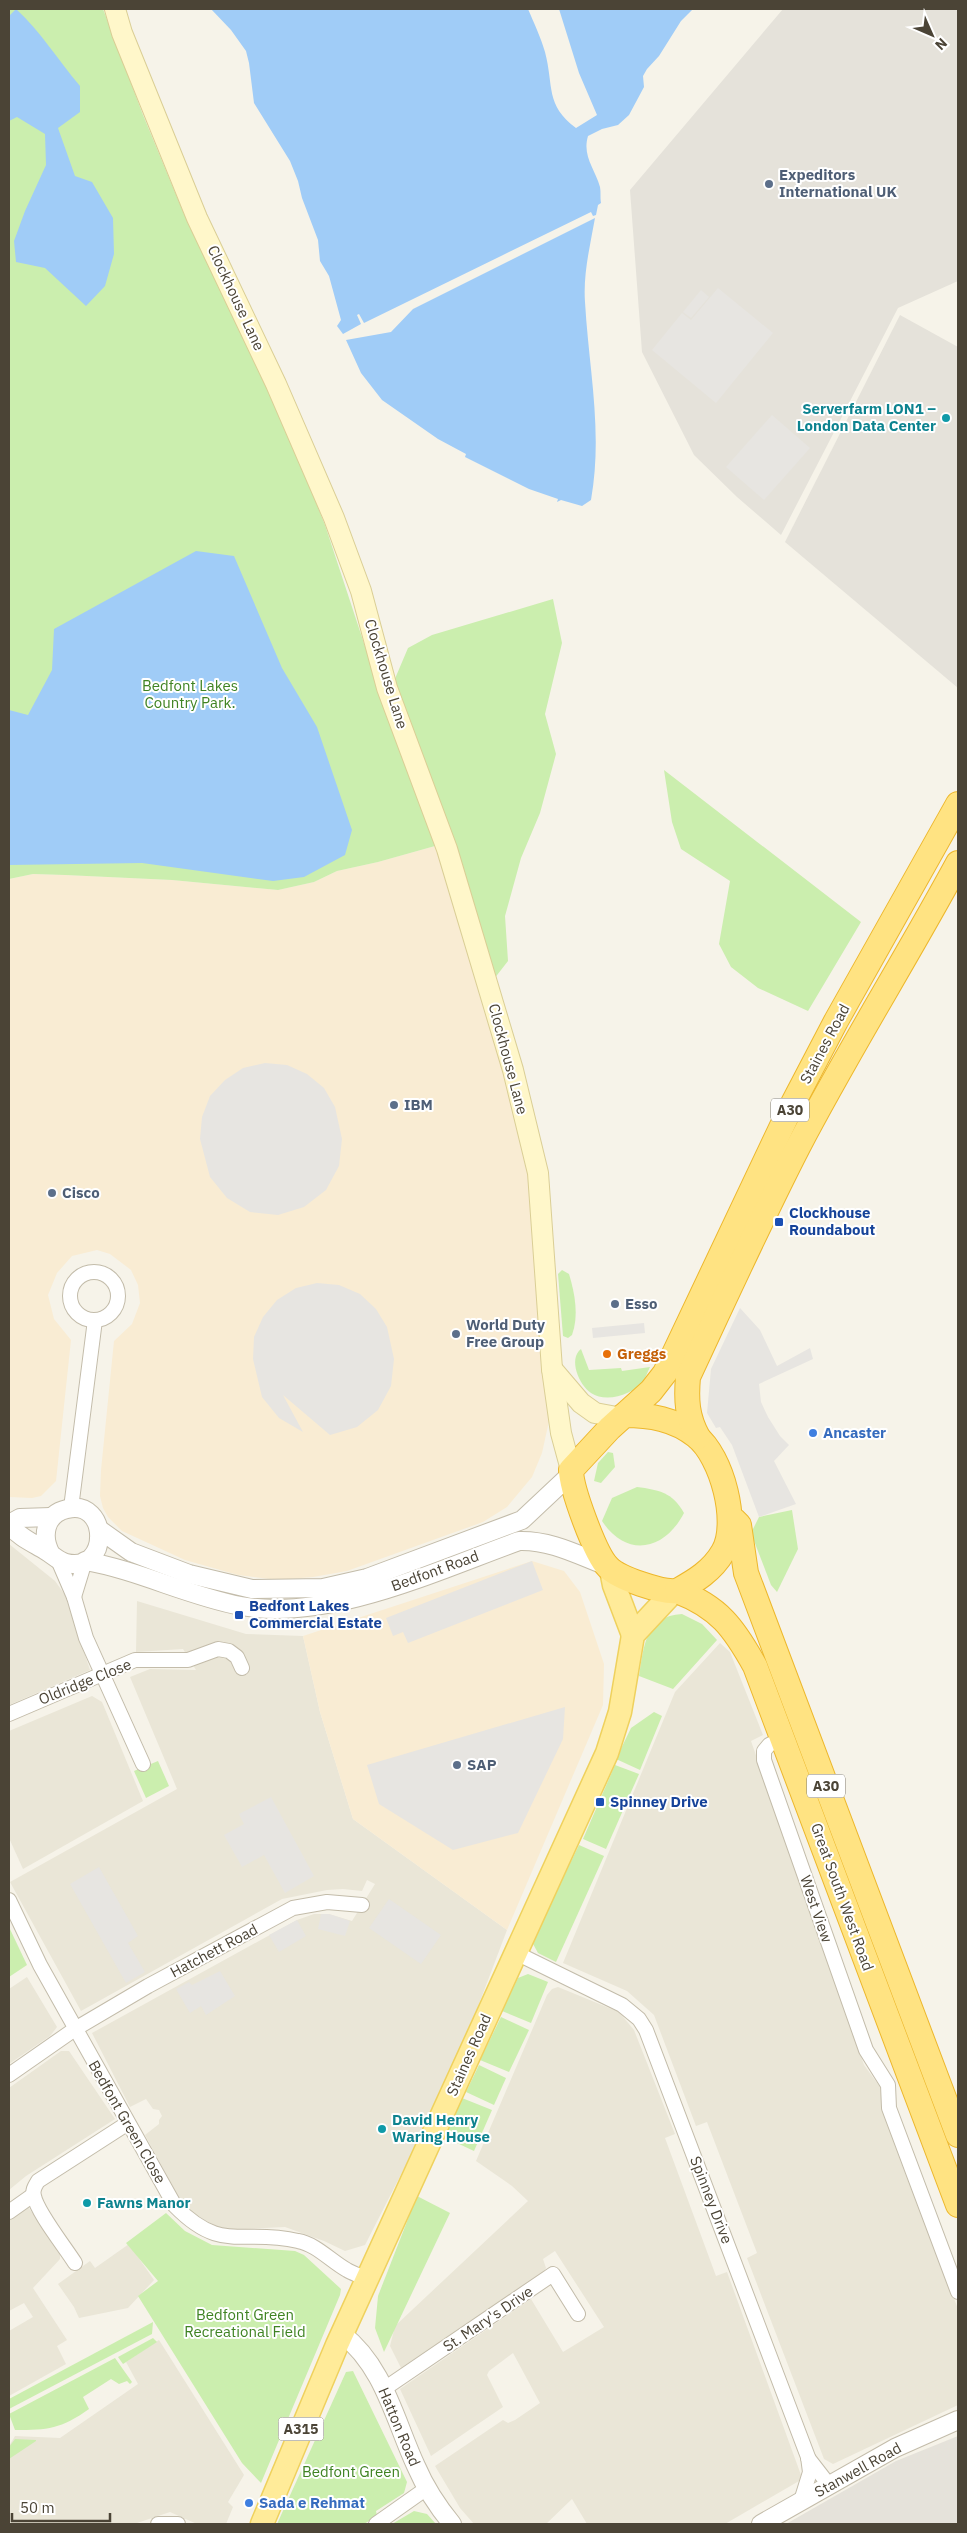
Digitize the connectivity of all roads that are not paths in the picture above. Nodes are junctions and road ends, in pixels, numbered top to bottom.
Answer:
1 (115, 9) edge
2 (958, 804) edge
3 (958, 863) edge
4 (95, 1320) dead end
5 (552, 1369) junction
6 (623, 1416) junction
7 (698, 1437) junction
8 (571, 1472) junction
9 (71, 1508) junction
10 (730, 1515) junction
11 (51, 1518) junction
12 (9, 1524) edge
13 (100, 1530) junction
14 (54, 1557) junction
15 (84, 1561) junction
16 (609, 1568) junction
17 (675, 1591) junction
18 (74, 1597) junction
19 (633, 1635) junction
20 (242, 1668) dead end
21 (104, 1673) junction
22 (9, 1714) edge
23 (143, 1764) dead end
24 (9, 1900) edge
25 (362, 1905) dead end
26 (516, 1953) junction
27 (75, 2029) junction
28 (9, 2075) edge
29 (899, 2082) junction
30 (128, 2123) junction
31 (958, 2135) edge
32 (33, 2195) junction
33 (958, 2205) edge
34 (9, 2212) edge
35 (75, 2263) dead end
36 (368, 2280) junction
37 (958, 2292) edge
38 (578, 2314) dead end
39 (342, 2334) junction
40 (384, 2389) junction
41 (958, 2420) edge
42 (808, 2457) junction
43 (829, 2485) junction
44 (427, 2488) junction
45 (801, 2501) junction
46 (380, 2521) edge
47 (158, 2524) edge
48 (178, 2524) edge
49 (262, 2524) edge
50 (452, 2524) edge
51 (761, 2524) edge

1 - 5 main road, Clockhouse Lane
2 - 6 highway, Staines Road / A30
3 - 7 highway, Staines Road / A30
4 - 9 street
5 - 6 main road
5 - 8 main road, Clockhouse Lane
6 - 7 highway
6 - 8 highway
7 - 10 highway
8 - 13 street, Bedfont Road
8 - 16 highway
9 - 11 street, Bedfont Road
9 - 13 street, Bedfont Road
10 - 17 highway
10 - 31 highway, Great South West Road / A30
11 - 12 street, Bedfont Road
11 - 14 street
12 - 14 street, Bedfont Road
13 - 15 street
14 - 15 street, Bedfont Road
14 - 18 street
15 - 16 street, Bedfont Road
15 - 18 street
16 - 17 highway
16 - 19 main road
17 - 19 main road
17 - 29 highway, Great South West Road / A30
18 - 21 street
19 - 26 main road, Staines Road / A315
20 - 21 street, Oldridge Close
21 - 22 street, Oldridge Close
21 - 23 street
24 - 27 street, Bedfont Green Close
25 - 27 street, Hatchett Road
26 - 36 main road, Staines Road / A315
26 - 42 street, Spinney Drive
27 - 28 street, Hatchett Road
27 - 30 street, Bedfont Green Close
29 - 33 highway, Great South West Road / A30
29 - 37 street
30 - 32 street
30 - 36 street, Bedfont Green Close
32 - 34 street
32 - 35 street
36 - 39 main road, Staines Road / A315
38 - 40 street, St. Mary's Drive
39 - 40 street, Hatton Road
39 - 49 main road, Staines Road / A315
40 - 44 street, Hatton Road
41 - 43 street, Stanwell Road
42 - 43 street, Spinney Drive
42 - 45 street, Spinney Drive
43 - 45 street, Stanwell Road
44 - 46 street
44 - 50 street, Hatton Road
45 - 51 street, Stanwell Road
47 - 48 street

